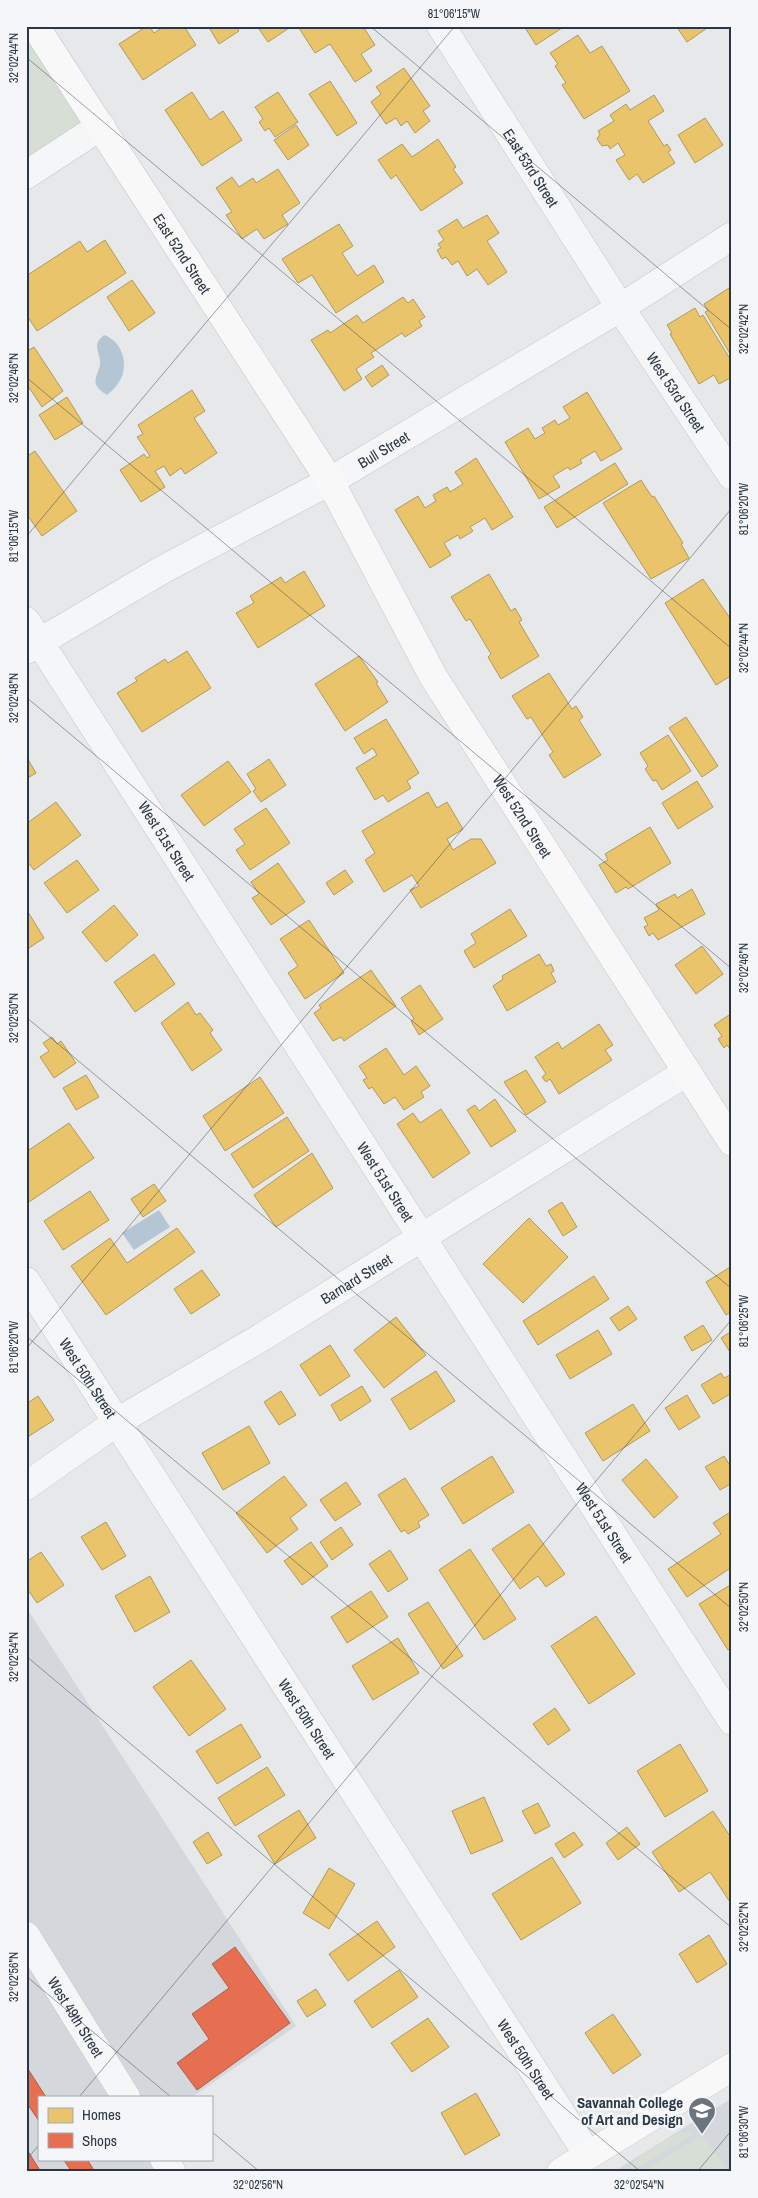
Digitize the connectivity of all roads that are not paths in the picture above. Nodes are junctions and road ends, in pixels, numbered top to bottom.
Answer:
1 (35, 26) edge
2 (441, 26) edge
3 (101, 126) junction
4 (26, 175) edge
5 (732, 236) edge
6 (620, 308) junction
7 (732, 476) edge
8 (330, 481) junction
9 (31, 638) edge
10 (687, 1072) junction
11 (732, 1142) edge
12 (421, 1239) junction
13 (26, 1281) edge
14 (117, 1422) junction
15 (26, 1486) edge
16 (732, 1722) edge
17 (26, 1936) edge
18 (732, 2067) edge
19 (125, 2096) edge
20 (588, 2155) junction
21 (165, 2160) edge
22 (172, 2172) edge
23 (561, 2172) edge

1 - 3 main road, East 52nd Street
2 - 6 street, East 53rd Street
3 - 4 street
3 - 8 main road, East 52nd Street
5 - 6 street, Bull Street
6 - 7 street, West 53rd Street
6 - 8 street, Bull Street
8 - 9 street, Bull Street
8 - 10 main road, West 52nd Street
9 - 12 street, West 51st Street
10 - 11 main road, West 52nd Street
10 - 12 street, Barnard Street
12 - 14 street, Barnard Street
12 - 16 street, West 51st Street
13 - 14 street, West 50th Street
14 - 15 street, Barnard Street
14 - 20 street, West 50th Street
17 - 19 street, West 49th Street
18 - 20 main road
20 - 23 main road
21 - 22 street

